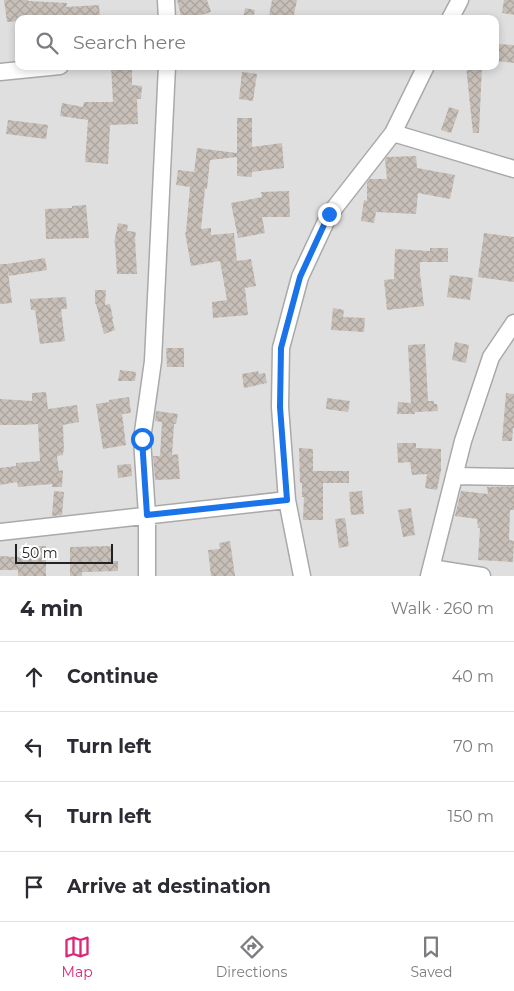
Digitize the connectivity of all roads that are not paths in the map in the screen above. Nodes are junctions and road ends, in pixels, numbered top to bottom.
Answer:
1 (166, 0) edge
2 (460, 0) edge
3 (167, 15) edge
4 (452, 15) edge
5 (20, 70) edge
6 (167, 70) edge
7 (421, 70) edge
8 (0, 72) edge
9 (392, 133) junction
10 (514, 169) edge
11 (514, 324) edge
12 (509, 338) edge
13 (454, 476) junction
14 (514, 476) edge
15 (287, 500) junction
16 (147, 515) junction
17 (0, 532) edge
18 (430, 572) edge
19 (147, 576) edge
20 (302, 576) edge
21 (482, 576) edge

1 - 3 street
2 - 4 street
5 - 8 street
6 - 16 street
7 - 9 street
9 - 10 street
9 - 15 street
11 - 12 street
12 - 13 street
13 - 14 street
13 - 18 street
15 - 16 street
15 - 20 street
16 - 17 street
16 - 19 street
18 - 21 street

